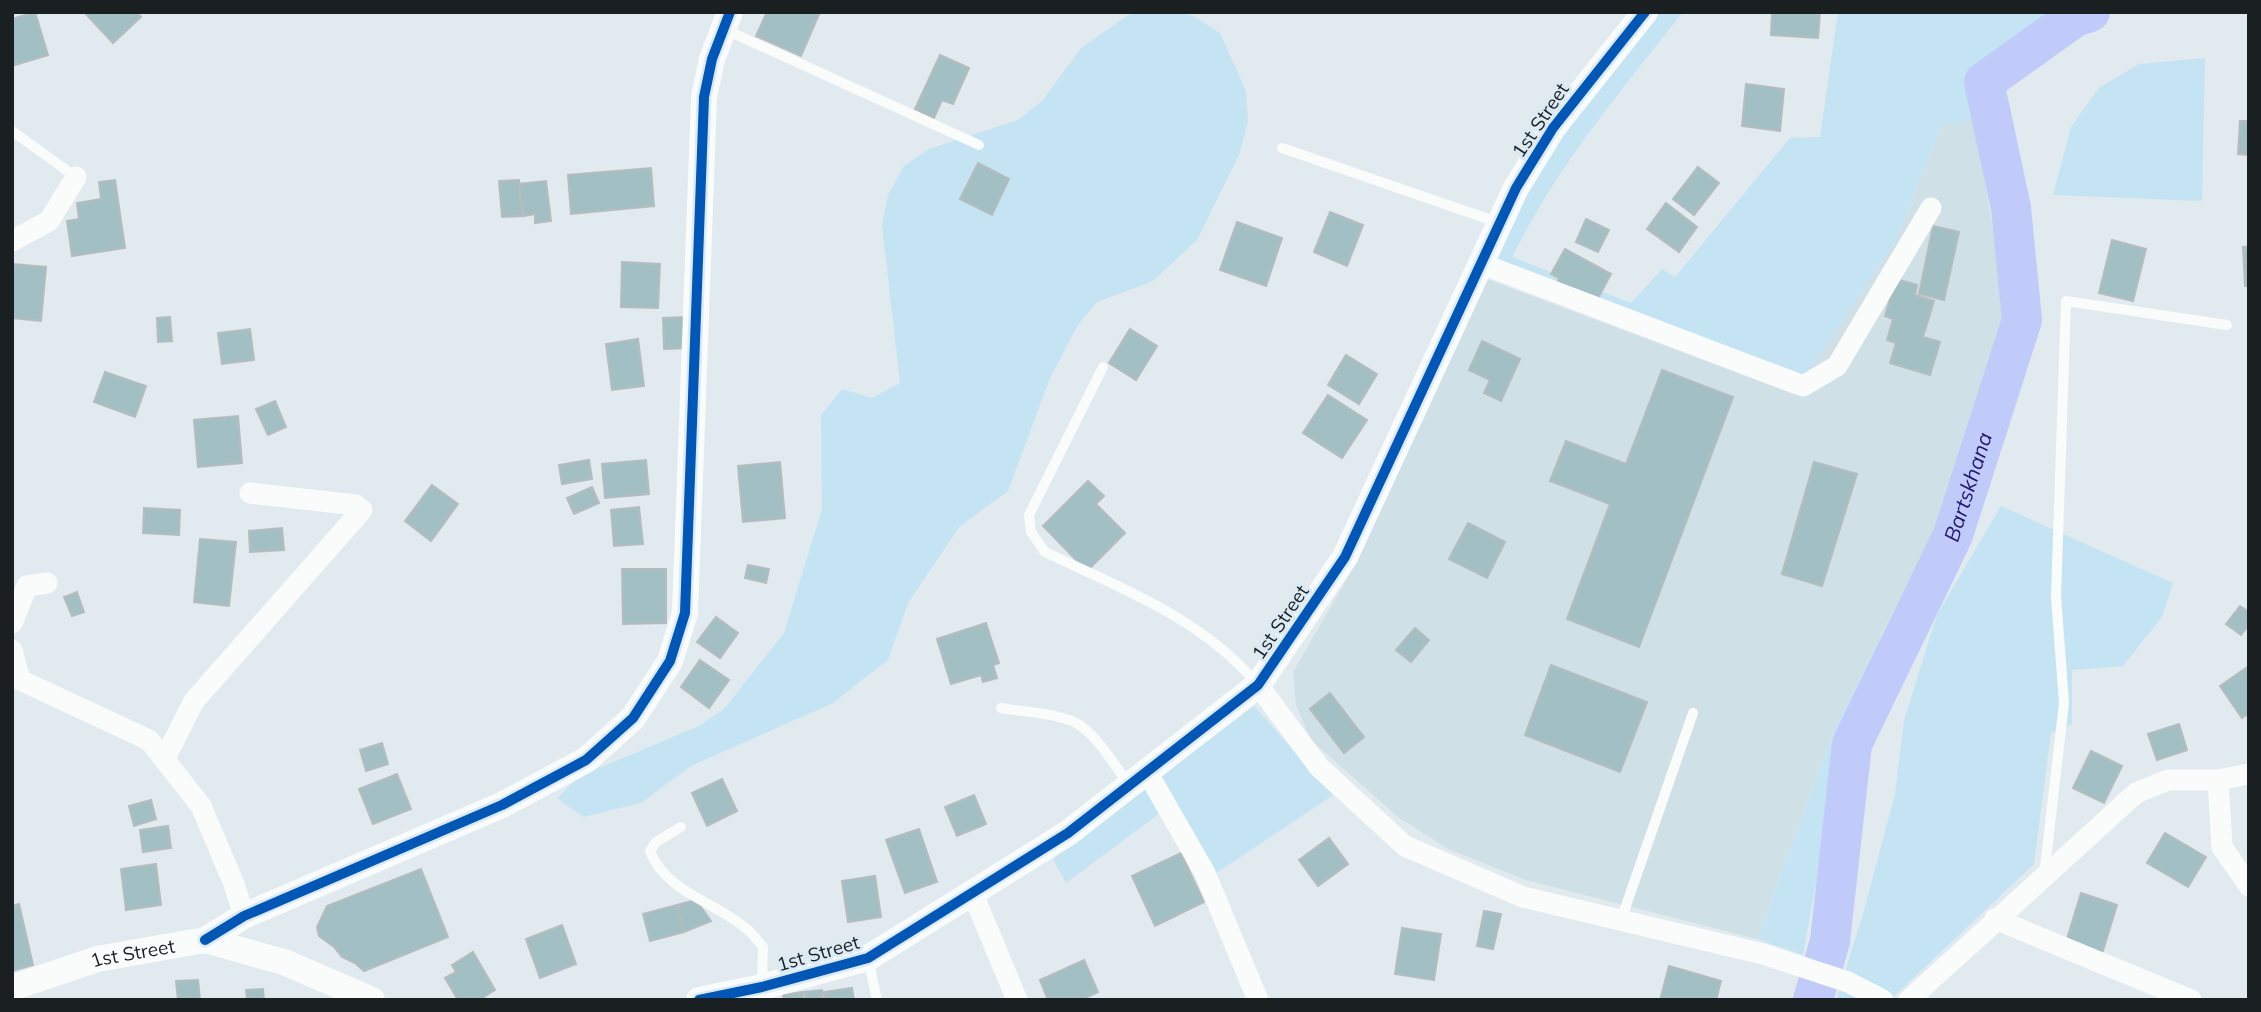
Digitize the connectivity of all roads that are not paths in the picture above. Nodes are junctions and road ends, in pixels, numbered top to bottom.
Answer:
1 (1645, 12) edge
2 (727, 21) edge
3 (12, 131) edge
4 (979, 145) dead end
5 (1282, 148) dead end
6 (76, 177) joint
7 (1931, 208) dead end
8 (1500, 223) junction
9 (12, 241) edge
10 (1482, 264) junction
11 (2227, 325) dead end
12 (1103, 367) dead end
13 (250, 493) dead end
14 (47, 583) dead end
15 (12, 623) edge
16 (12, 650) edge
17 (1258, 685) junction
18 (1001, 708) dead end
19 (1693, 713) dead end
20 (165, 758) junction
21 (2249, 774) edge
22 (1138, 778) junction
23 (2218, 780) junction
24 (681, 827) dead end
25 (2044, 876) junction
26 (2249, 886) edge
27 (973, 894) junction
28 (244, 916) junction
29 (1995, 919) junction
30 (1621, 920) junction
31 (205, 940) junction
32 (868, 958) junction
33 (762, 987) junction
34 (12, 988) edge
35 (372, 1000) edge
36 (699, 1000) edge
37 (877, 1000) edge
38 (1017, 1000) edge
39 (1258, 1000) edge
40 (1883, 1000) edge
41 (1909, 1000) edge
42 (2191, 1000) edge

1 - 8 street, 1st Street
2 - 4 lane
2 - 28 street
3 - 6 lane
5 - 8 lane
6 - 9 street
7 - 10 street
8 - 10 street, 1st Street
10 - 17 street, 1st Street
11 - 25 lane
12 - 17 lane
13 - 20 street
14 - 15 street
16 - 20 street
17 - 22 street, 1st Street
17 - 30 street
18 - 22 lane
19 - 30 lane
20 - 28 street
21 - 23 street
22 - 27 street, 1st Street
22 - 39 street
23 - 25 street
23 - 26 street
24 - 33 lane
25 - 29 street
27 - 32 street, 1st Street
27 - 38 street
28 - 31 street
29 - 41 street
29 - 42 street
30 - 40 street
31 - 34 street, 1st Street
31 - 35 street, 1st Street
32 - 33 street, 1st Street
32 - 37 lane
33 - 36 street, 1st Street

